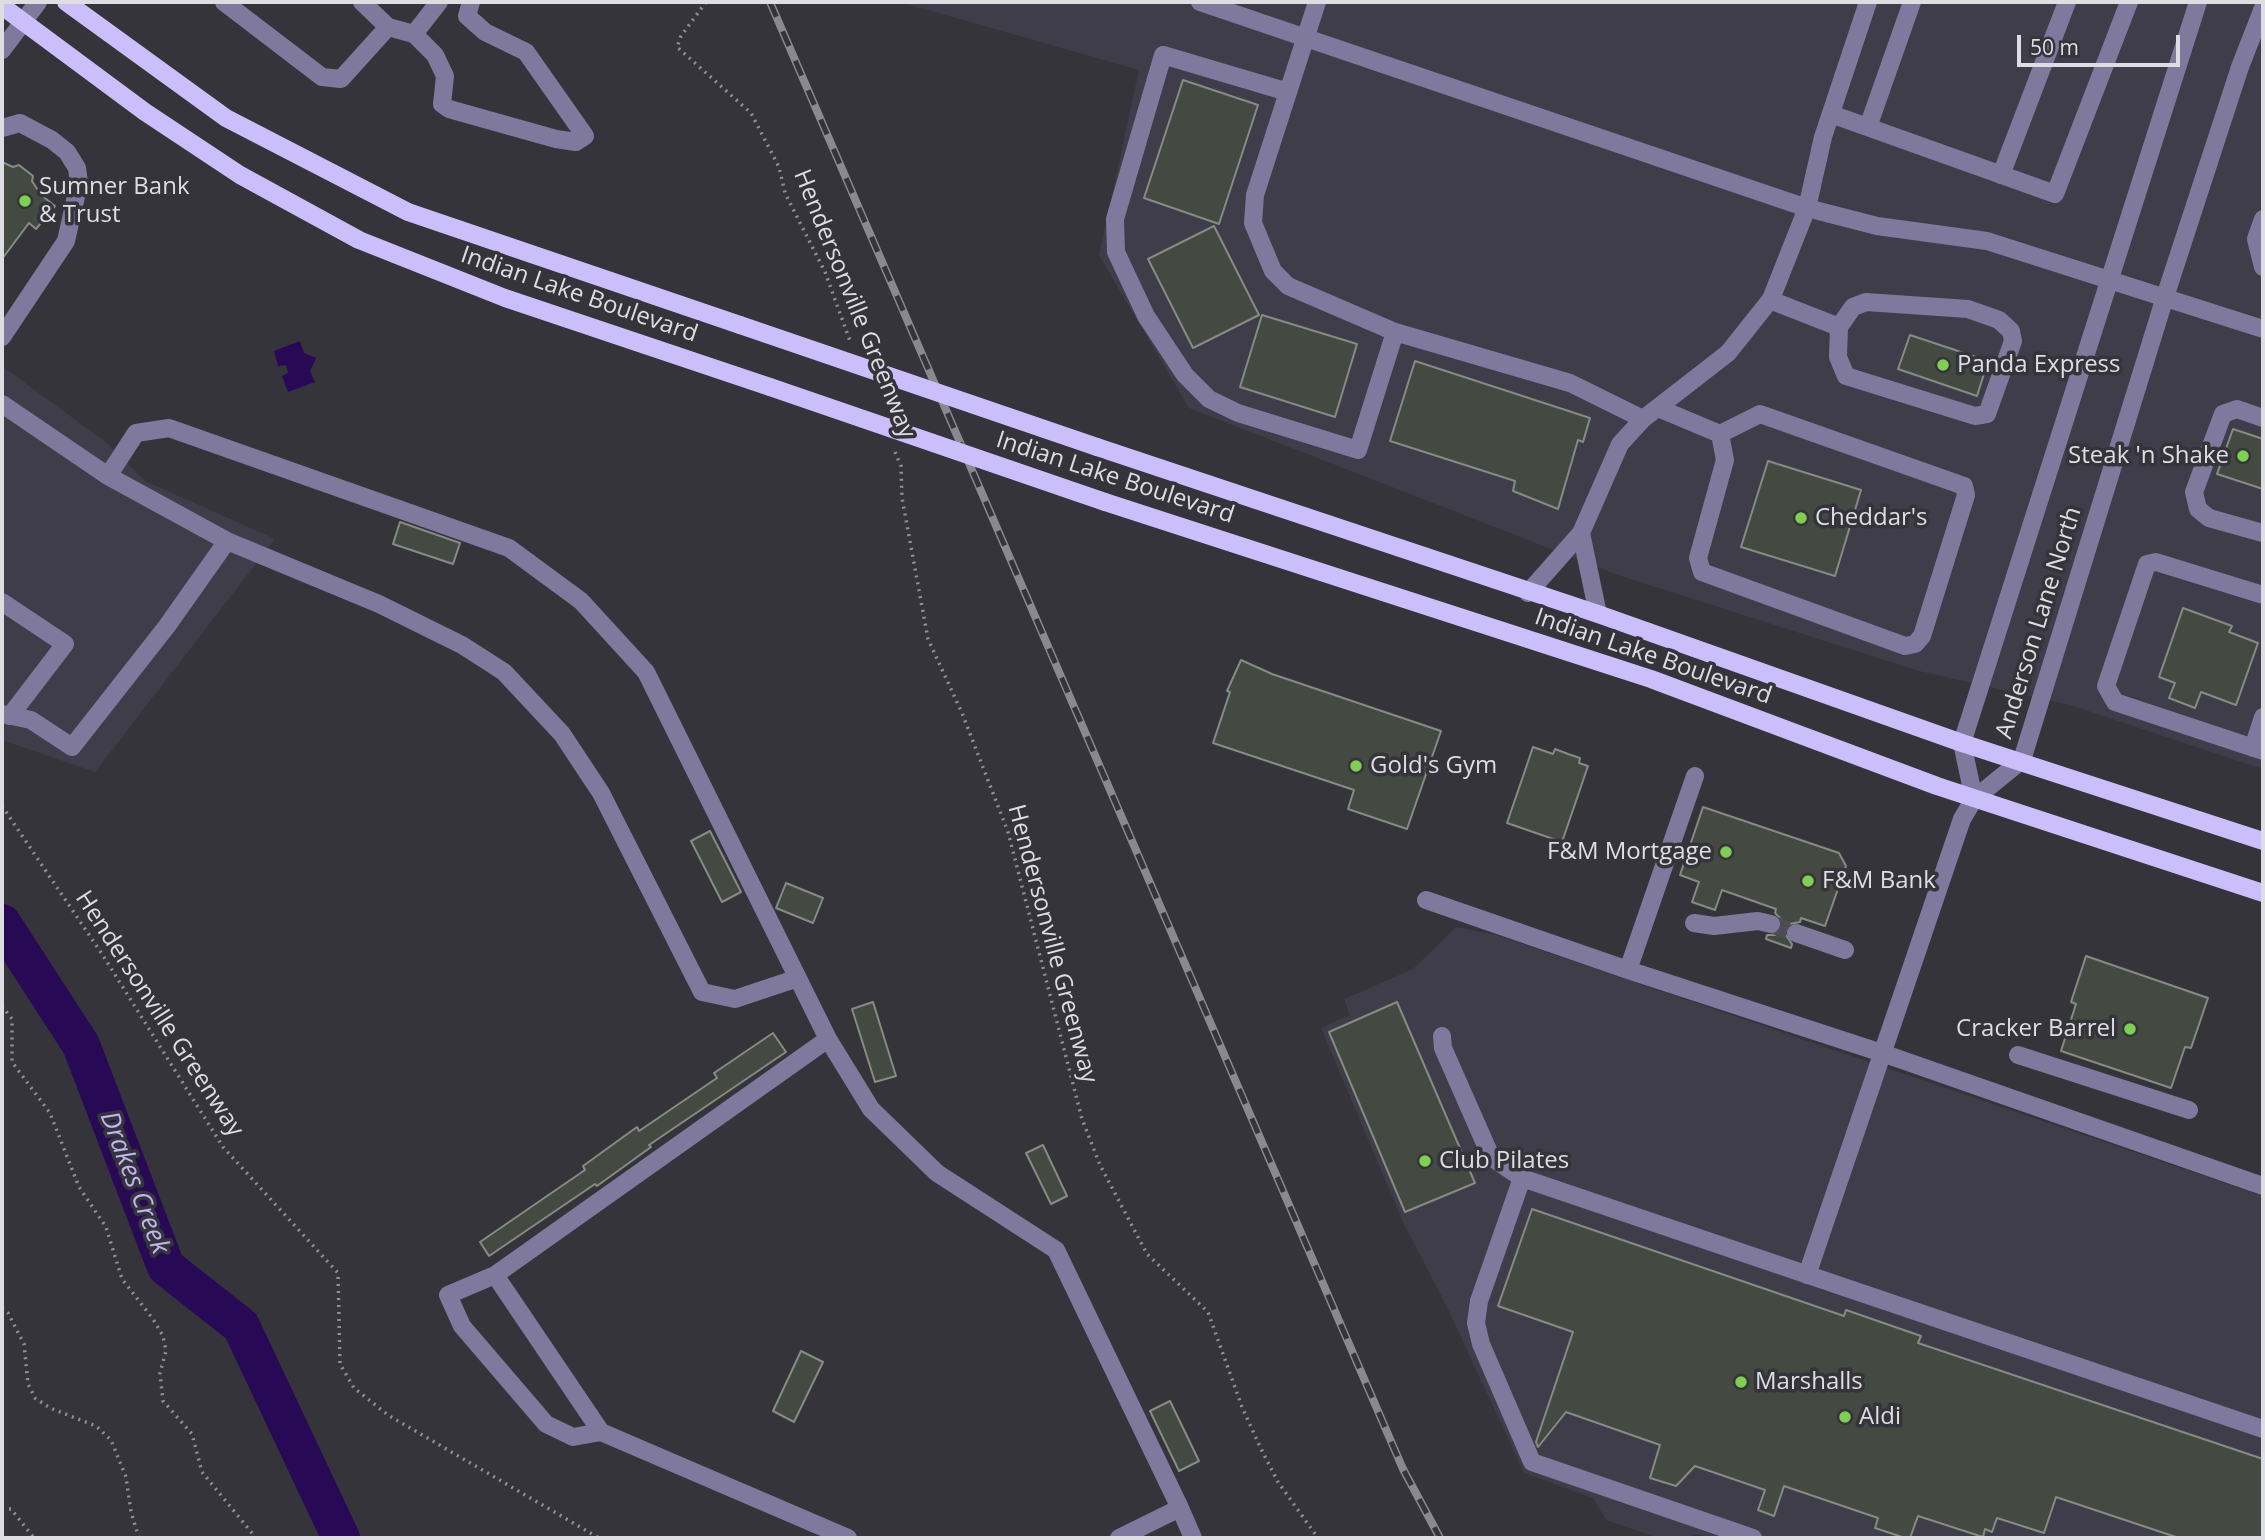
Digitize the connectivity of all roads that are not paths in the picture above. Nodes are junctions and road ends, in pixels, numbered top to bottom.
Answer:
1 (38, 2) edge
2 (66, 2) edge
3 (224, 2) edge
4 (362, 2) edge
5 (439, 2) edge
6 (471, 2) edge
7 (1200, 2) edge
8 (1317, 2) edge
9 (1868, 2) edge
10 (1912, 2) edge
11 (2067, 2) edge
12 (2129, 2) edge
13 (2198, 2) edge
14 (2, 6) edge
15 (2263, 8) edge
16 (23, 22) junction
17 (388, 27) junction
18 (414, 34) junction
19 (1306, 36) junction
20 (2, 50) edge
21 (1288, 92) junction
22 (1831, 114) junction
23 (1868, 127) junction
24 (2, 128) edge
25 (2001, 175) junction
26 (1807, 208) junction
27 (2263, 219) edge
28 (2263, 268) edge
29 (2109, 280) junction
30 (2165, 297) junction
31 (1770, 300) junction
32 (8, 315) edge
33 (1839, 327) junction
34 (2263, 329) edge
35 (1395, 332) junction
36 (2, 337) edge
37 (2, 404) edge
38 (1658, 408) junction
39 (2263, 418) edge
40 (1643, 419) junction
41 (1720, 434) junction
42 (108, 476) junction
43 (1581, 533) junction
44 (2263, 533) edge
45 (227, 541) junction
46 (1528, 593) junction
47 (2263, 595) edge
48 (2, 602) edge
49 (1598, 614) junction
50 (6, 715) edge
51 (2263, 717) edge
52 (1962, 743) junction
53 (2258, 750) edge
54 (2022, 760) junction
55 (1695, 776) dead end
56 (1974, 799) junction
57 (2263, 841) edge
58 (2263, 893) edge
59 (1426, 900) dead end
60 (1694, 923) dead end
61 (1771, 924) tunnel mouth
62 (1796, 933) tunnel mouth
63 (1845, 950) dead end
64 (1628, 970) junction
65 (798, 978) junction
66 (1442, 1036) dead end
67 (828, 1039) junction
68 (1882, 1053) junction
69 (2018, 1055) dead end
70 (2189, 1110) dead end
71 (1522, 1178) junction
72 (2263, 1186) edge
73 (495, 1275) junction
74 (1807, 1275) junction
75 (2263, 1429) edge
76 (601, 1432) junction
77 (1180, 1508) junction
78 (848, 1538) edge
79 (1119, 1538) edge
80 (1193, 1538) edge
81 (1753, 1538) edge

1 - 16 street
2 - 46 main road, Indian Lake Boulevard, bridge
3 - 17 street
4 - 17 street
5 - 18 street
6 - 18 street
7 - 19 street
8 - 19 street
9 - 22 street
10 - 23 street
11 - 25 street
12 - 25 street
13 - 29 street, Anderson Lane North
14 - 16 main road, Indian Lake Boulevard
15 - 30 street, Anderson Lane North
16 - 20 street
16 - 56 main road, Indian Lake Boulevard, bridge
17 - 18 street
19 - 21 street
19 - 26 street
21 - 35 street
21 - 35 street
22 - 23 street
22 - 26 street
23 - 25 street
24 - 32 street
26 - 29 street
26 - 31 street
27 - 28 street
29 - 30 street
29 - 52 street, Anderson Lane North
30 - 34 street
30 - 54 street, Anderson Lane North
31 - 33 street
31 - 38 street
32 - 36 street
33 - 33 street
35 - 40 street
37 - 42 street
38 - 40 street
38 - 41 street
39 - 44 street
40 - 43 street
41 - 41 street
42 - 45 street
42 - 65 street
43 - 46 street
43 - 49 street
45 - 50 street
45 - 65 street
46 - 49 main road, Indian Lake Boulevard
47 - 53 street
48 - 50 street
49 - 52 main road, Indian Lake Boulevard
51 - 53 street
52 - 54 main road, Indian Lake Boulevard
52 - 56 street, Anderson Lane North
54 - 56 street, Anderson Lane North
54 - 57 main road, Indian Lake Boulevard
55 - 64 street
56 - 58 main road, Indian Lake Boulevard
56 - 68 street
59 - 64 street
60 - 61 street
62 - 63 street
64 - 68 street
65 - 67 street
66 - 71 street
67 - 73 street
67 - 77 street
68 - 72 street
68 - 74 street
69 - 70 street
71 - 74 street
71 - 81 street
73 - 76 street
73 - 76 street
74 - 75 street
76 - 78 street
77 - 79 street
77 - 80 street

